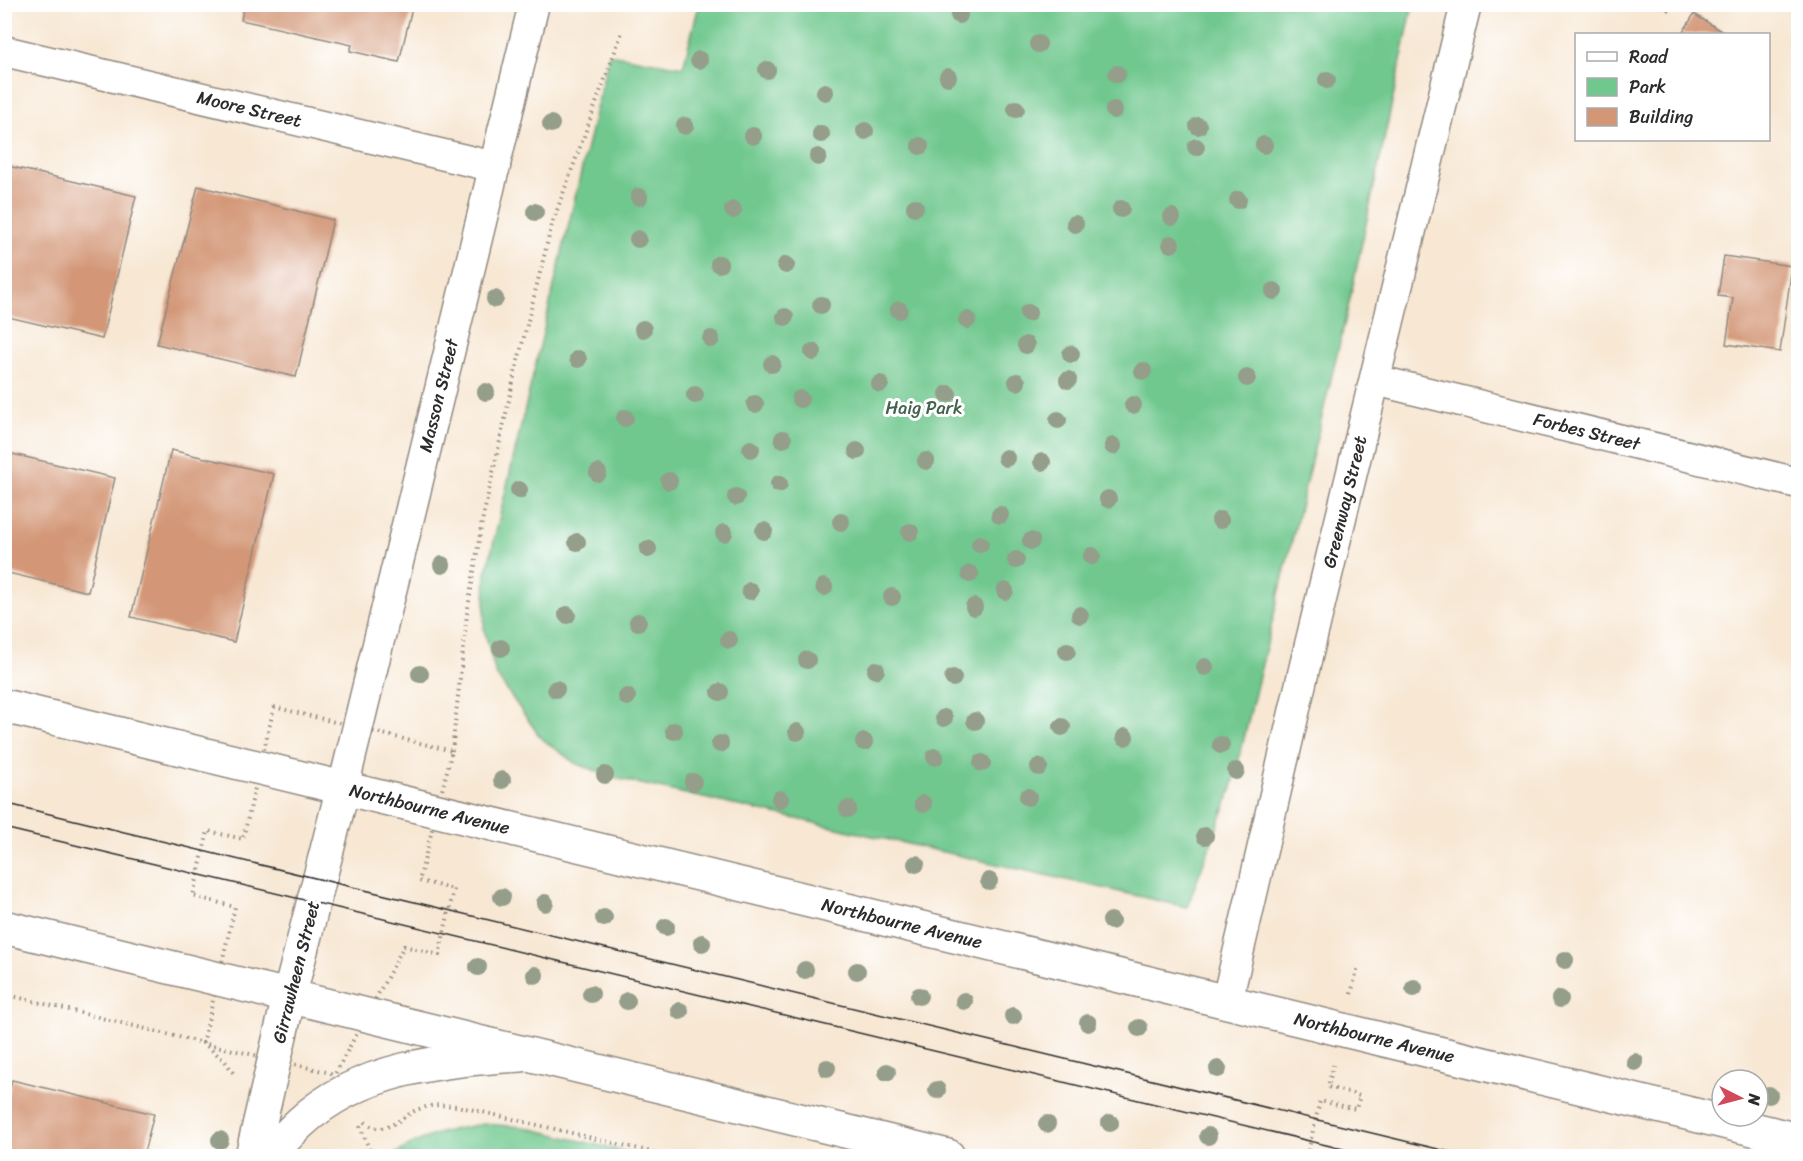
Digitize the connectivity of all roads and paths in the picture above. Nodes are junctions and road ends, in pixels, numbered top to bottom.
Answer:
1 (534, 4) edge
2 (1466, 4) edge
3 (622, 32) dead end
4 (4, 51) edge
5 (495, 167) junction
6 (1375, 380) junction
7 (1798, 483) edge
8 (4, 706) edge
9 (452, 751) dead end
10 (343, 789) junction
11 (4, 927) edge
12 (1358, 966) dead end
13 (4, 994) edge
14 (289, 996) junction
15 (1227, 1001) junction
16 (1342, 1031) junction
17 (203, 1043) dead end
18 (526, 1055) junction
19 (1798, 1140) edge
20 (252, 1156) edge
21 (268, 1156) edge
22 (372, 1156) edge
23 (669, 1156) edge
24 (948, 1156) edge
25 (1307, 1156) edge

1 - 5 street, Masson Street
2 - 6 street, Greenway Street
3 - 9 path
4 - 5 street, Moore Street
5 - 10 street, Masson Street
6 - 7 street, Forbes Street
6 - 15 street, Greenway Street
8 - 10 main road, Northbourne Avenue
10 - 14 main road, Girrawheen Street
10 - 15 main road, Northbourne Avenue
11 - 14 main road
12 - 16 path
13 - 17 path
14 - 18 main road
14 - 20 main road, Girrawheen Street
15 - 16 main road, Northbourne Avenue
16 - 19 main road, Northbourne Avenue
16 - 25 path
18 - 21 main road
18 - 24 main road
22 - 23 path

